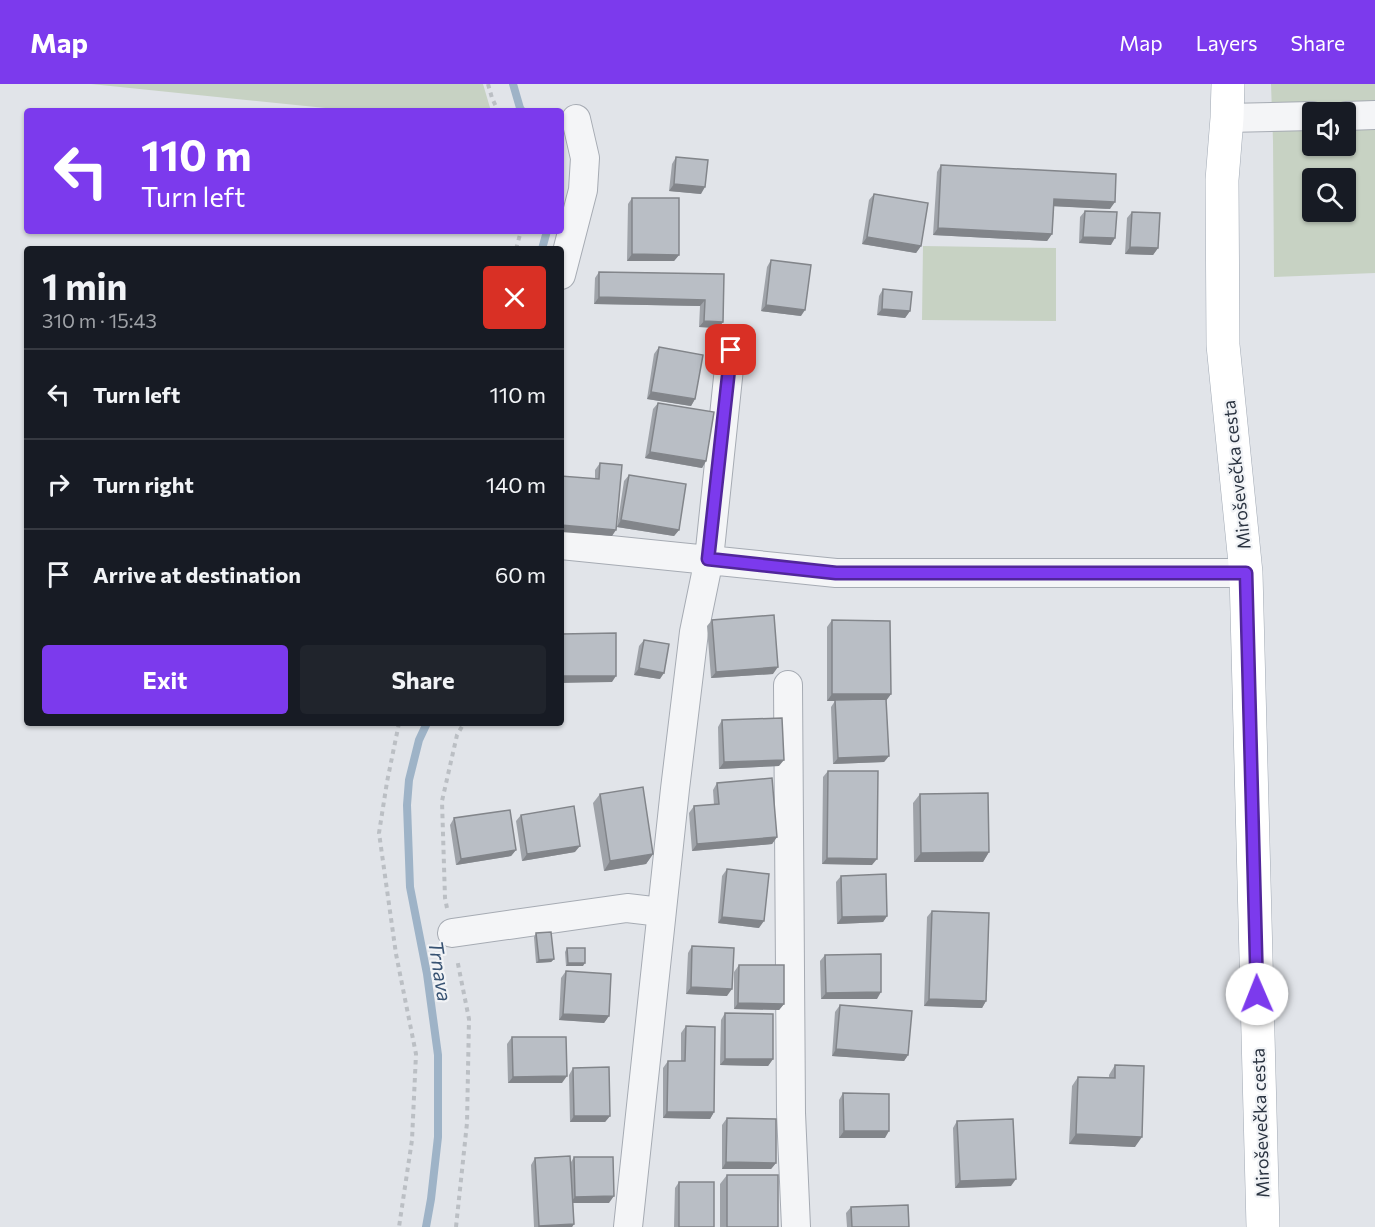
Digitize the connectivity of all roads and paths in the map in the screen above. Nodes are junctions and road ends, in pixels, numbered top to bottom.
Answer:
1 (488, 84) edge
2 (1228, 84) edge
3 (497, 108) edge
4 (1375, 115) edge
5 (1302, 116) edge
6 (1356, 116) edge
7 (1227, 118) junction
8 (576, 119) dead end
9 (564, 263) edge
10 (731, 350) dead end
11 (564, 545) edge
12 (708, 559) junction
13 (1246, 573) junction
14 (788, 685) dead end
15 (398, 726) edge
16 (462, 726) edge
17 (661, 912) junction
18 (452, 933) junction
19 (399, 1227) edge
20 (456, 1227) edge
21 (628, 1227) edge
22 (796, 1227) edge
23 (1263, 1227) edge

1 - 3 path
2 - 7 main road, Miroševečka cesta
4 - 6 street
5 - 7 street
7 - 13 main road, Miroševečka cesta
8 - 9 street
10 - 12 street
11 - 12 street
12 - 13 street
12 - 17 street
13 - 23 main road, Miroševečka cesta
14 - 22 street
15 - 19 path
16 - 18 path
17 - 18 street
17 - 21 street
18 - 20 path

